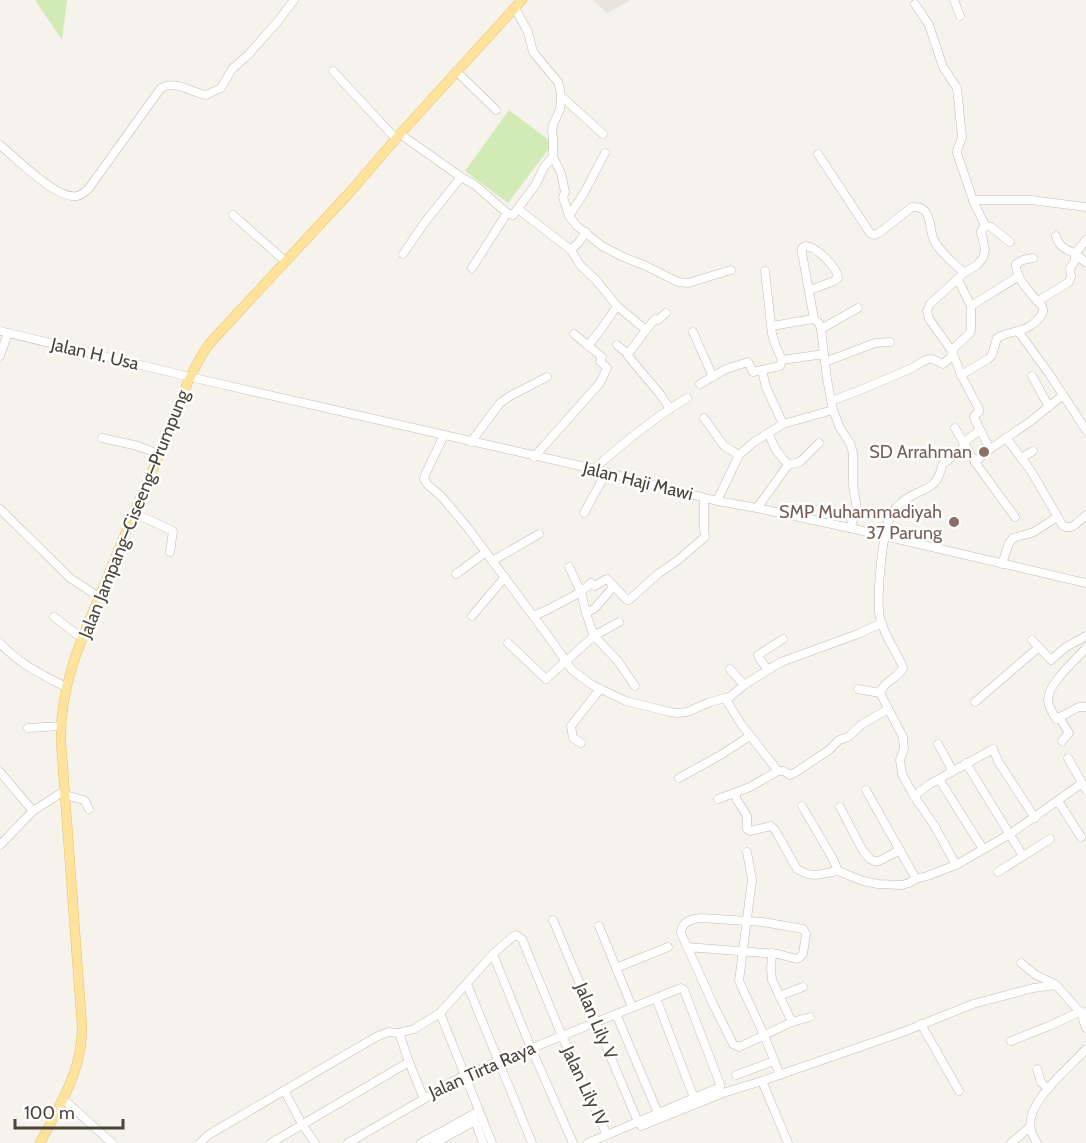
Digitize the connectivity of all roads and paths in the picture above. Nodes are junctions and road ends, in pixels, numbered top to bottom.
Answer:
1 (294, 0) edge
2 (522, 0) edge
3 (954, 0) edge
4 (914, 1) edge
5 (514, 8) junction
6 (960, 16) dead end
7 (333, 70) dead end
8 (456, 71) junction
9 (561, 96) junction
10 (496, 110) dead end
11 (603, 134) dead end
12 (398, 136) junction
13 (0, 145) edge
14 (605, 153) dead end
15 (818, 154) dead end
16 (553, 157) junction
17 (460, 177) junction
18 (973, 200) junction
19 (1086, 207) edge
20 (518, 209) junction
21 (507, 213) junction
22 (233, 215) dead end
23 (569, 216) junction
24 (986, 225) junction
25 (586, 232) junction
26 (1056, 236) dead end
27 (1086, 240) edge
28 (1010, 242) dead end
29 (571, 250) junction
30 (403, 254) dead end
31 (1075, 254) junction
32 (1033, 258) dead end
33 (286, 260) junction
34 (1086, 263) edge
35 (472, 268) dead end
36 (731, 270) dead end
37 (765, 271) dead end
38 (1019, 276) junction
39 (961, 277) junction
40 (810, 290) junction
41 (1038, 301) junction
42 (617, 306) junction
43 (971, 306) junction
44 (858, 308) dead end
45 (666, 313) dead end
46 (814, 319) junction
47 (772, 326) junction
48 (821, 329) junction
49 (646, 330) junction
50 (4, 332) edge
51 (693, 332) dead end
52 (1018, 332) junction
53 (574, 334) dead end
54 (890, 342) dead end
55 (617, 345) dead end
56 (588, 346) junction
57 (952, 351) junction
58 (628, 354) junction
59 (0, 356) edge
60 (825, 358) junction
61 (782, 360) junction
62 (762, 370) junction
63 (961, 375) junction
64 (713, 376) junction
65 (1032, 376) dead end
66 (190, 377) junction
67 (547, 377) dead end
68 (700, 384) dead end
69 (1063, 395) junction
70 (687, 398) dead end
71 (831, 401) junction
72 (1049, 407) junction
73 (670, 409) junction
74 (833, 410) junction
75 (704, 418) dead end
76 (783, 424) junction
77 (955, 428) dead end
78 (980, 430) junction
79 (1086, 430) edge
80 (768, 433) junction
81 (444, 435) junction
82 (102, 438) dead end
83 (1007, 439) junction
84 (471, 442) junction
85 (819, 443) dead end
86 (964, 445) junction
87 (990, 449) junction
88 (1033, 451) dead end
89 (159, 454) junction
90 (739, 455) junction
91 (534, 457) junction
92 (1021, 458) junction
93 (975, 462) junction
94 (788, 465) junction
95 (594, 469) junction
96 (606, 473) junction
97 (704, 498) junction
98 (717, 501) junction
99 (757, 508) junction
100 (0, 509) edge
101 (134, 513) junction
102 (584, 513) dead end
103 (1086, 516) edge
104 (1015, 517) dead end
105 (1057, 517) junction
106 (850, 528) junction
107 (539, 534) dead end
108 (885, 537) junction
109 (170, 552) dead end
110 (486, 552) junction
111 (492, 561) junction
112 (1002, 564) junction
113 (569, 567) dead end
114 (456, 574) dead end
115 (506, 577) junction
116 (1086, 583) edge
117 (614, 586) junction
118 (581, 592) junction
119 (99, 597) junction
120 (586, 613) junction
121 (472, 616) dead end
122 (533, 616) junction
123 (54, 617) dead end
124 (619, 622) dead end
125 (882, 623) junction
126 (594, 636) junction
127 (1086, 636) edge
128 (82, 639) junction
129 (783, 639) dead end
130 (1032, 640) dead end
131 (0, 643) edge
132 (508, 643) dead end
133 (1039, 647) junction
134 (1086, 648) edge
135 (565, 661) junction
136 (730, 669) dead end
137 (768, 670) junction
138 (744, 685) junction
139 (635, 686) dead end
140 (66, 687) junction
141 (600, 689) junction
142 (858, 689) dead end
143 (880, 693) junction
144 (724, 698) junction
145 (975, 702) dead end
146 (1086, 707) edge
147 (888, 709) junction
148 (1059, 717) junction
149 (61, 726) junction
150 (28, 728) dead end
151 (750, 736) junction
152 (1062, 741) dead end
153 (580, 743) dead end
154 (938, 744) dead end
155 (1068, 758) dead end
156 (966, 764) junction
157 (778, 771) junction
158 (951, 771) junction
159 (0, 772) edge
160 (679, 778) dead end
161 (939, 779) junction
162 (1084, 787) edge
163 (866, 790) dead end
164 (64, 793) junction
165 (735, 793) junction
166 (914, 796) junction
167 (718, 799) dead end
168 (1058, 801) junction
169 (802, 806) dead end
170 (840, 807) dead end
171 (89, 809) dead end
172 (33, 811) junction
173 (1035, 818) junction
174 (1010, 834) junction
175 (1081, 837) dead end
176 (1050, 839) dead end
177 (0, 845) edge
178 (983, 849) junction
179 (900, 850) junction
180 (747, 852) dead end
181 (1023, 856) junction
182 (956, 866) junction
183 (838, 871) junction
184 (998, 872) dead end
185 (916, 879) junction
186 (553, 920) dead end
187 (746, 921) junction
188 (599, 926) dead end
189 (668, 947) dead end
190 (687, 947) junction
191 (742, 951) junction
192 (772, 953) junction
193 (493, 954) junction
194 (1021, 963) dead end
195 (616, 968) junction
196 (467, 984) junction
197 (1056, 985) junction
198 (803, 987) dead end
199 (779, 996) junction
200 (656, 998) junction
201 (632, 1007) junction
202 (1084, 1012) edge
203 (440, 1013) junction
204 (616, 1014) junction
205 (810, 1017) dead end
206 (596, 1022) junction
207 (792, 1022) junction
208 (921, 1024) junction
209 (1086, 1028) edge
210 (399, 1033) junction
211 (764, 1035) junction
212 (562, 1036) junction
213 (1011, 1041) dead end
214 (531, 1048) junction
215 (1086, 1049) edge
216 (774, 1061) junction
217 (409, 1062) junction
218 (499, 1062) junction
219 (1037, 1069) dead end
220 (465, 1075) junction
221 (736, 1075) dead end
222 (780, 1075) junction
223 (762, 1081) junction
224 (1048, 1089) junction
225 (284, 1090) junction
226 (959, 1091) dead end
227 (693, 1098) junction
228 (63, 1099) junction
229 (424, 1099) junction
230 (479, 1111) junction
231 (658, 1113) junction
232 (638, 1122) junction
233 (302, 1124) junction
234 (1030, 1128) junction
235 (608, 1135) junction
236 (40, 1143) edge
237 (112, 1143) edge
238 (200, 1143) edge
239 (271, 1143) edge
240 (315, 1143) edge
241 (348, 1143) edge
242 (421, 1143) edge
243 (435, 1143) edge
244 (483, 1143) edge
245 (492, 1143) edge
246 (532, 1143) edge
247 (573, 1143) edge
248 (588, 1143) edge
249 (600, 1143) edge
250 (788, 1143) edge
251 (1011, 1143) edge
252 (1037, 1143) edge

1 - 13 street
2 - 5 main road, Jalan Jampang–Ciseeng–Prumpung
3 - 6 street
4 - 18 street
5 - 8 main road, Jalan Jampang–Ciseeng–Prumpung
5 - 9 street
7 - 12 street
8 - 10 street
8 - 12 main road, Jalan Jampang–Ciseeng–Prumpung
9 - 11 street
9 - 16 street
12 - 17 street
12 - 33 main road, Jalan Jampang–Ciseeng–Prumpung
14 - 23 street
15 - 39 street
16 - 20 street
16 - 23 street
17 - 21 street
17 - 30 street
18 - 19 street
18 - 24 street
20 - 21 street
20 - 29 street
21 - 35 street
22 - 33 street
23 - 25 street
24 - 28 street
24 - 39 street
25 - 29 street
25 - 36 street
26 - 31 street
27 - 31 street
29 - 42 street
31 - 34 street
31 - 41 street
32 - 38 street
33 - 66 main road, Jalan Jampang–Ciseeng–Prumpung
37 - 47 street
38 - 41 street
38 - 43 street
39 - 43 street
39 - 57 street
40 - 40 street
40 - 46 street
41 - 52 street
42 - 49 street
42 - 56 street
43 - 57 street
44 - 48 street
45 - 49 street
46 - 47 street
46 - 48 street
47 - 61 street
48 - 60 street
49 - 58 street
50 - 59 street
50 - 66 street, Jalan H. Usa
51 - 64 street
52 - 63 street
52 - 69 street
53 - 56 street
54 - 60 street
55 - 58 street
56 - 91 street
57 - 63 street
57 - 71 street
58 - 73 street
60 - 61 street
60 - 71 street
61 - 62 street
62 - 64 street
62 - 76 street
63 - 78 street
64 - 68 street
65 - 72 street
66 - 81 street, Jalan Haji Mawi
66 - 89 main road, Jalan Jampang–Ciseeng–Prumpung
67 - 84 street
69 - 72 street
69 - 79 street
70 - 73 street
71 - 74 street
72 - 83 street
73 - 95 street
74 - 76 street
74 - 106 street
75 - 90 street
76 - 80 street
77 - 86 street
78 - 86 street
78 - 87 street
80 - 90 street
80 - 94 street
81 - 84 street, Jalan Haji Mawi
81 - 110 street
82 - 89 street
83 - 87 street
83 - 92 street
84 - 91 street, Jalan Haji Mawi
85 - 94 street
86 - 93 street
86 - 108 street
87 - 93 street
88 - 92 street
89 - 101 main road, Jalan Jampang–Ciseeng–Prumpung
90 - 98 street
91 - 95 street, Jalan Haji Mawi
92 - 105 street
93 - 104 street
94 - 99 street
95 - 96 street, Jalan Haji Mawi
96 - 97 street, Jalan Haji Mawi
96 - 102 street
97 - 98 street, Jalan Haji Mawi
97 - 117 street
98 - 99 street, Jalan Haji Mawi
99 - 106 street, Jalan Haji Mawi
100 - 119 street
101 - 109 street
101 - 119 main road, Jalan Jampang–Ciseeng–Prumpung
103 - 105 street
105 - 112 street
106 - 108 street, Jalan Haji Mawi
107 - 111 street
108 - 112 street, Jalan Haji Mawi
108 - 125 street
110 - 111 street
110 - 114 street
111 - 115 street
112 - 116 street, Jalan Haji Mawi
113 - 118 street
115 - 121 street
115 - 122 street
117 - 118 street
117 - 120 street
118 - 120 street
118 - 122 street
119 - 128 main road, Jalan Jampang–Ciseeng–Prumpung
120 - 126 street
122 - 135 street
123 - 128 street
124 - 126 street
125 - 137 street
125 - 143 street
126 - 135 street
126 - 139 street
127 - 133 street
128 - 140 main road, Jalan Jampang–Ciseeng–Prumpung
129 - 137 street
130 - 133 street
131 - 140 street
132 - 135 street
133 - 145 street
134 - 148 street
135 - 141 street
136 - 138 street
137 - 138 street
138 - 144 street
140 - 149 main road, Jalan Jampang–Ciseeng–Prumpung
141 - 144 street
141 - 153 street
142 - 143 street
143 - 147 street
144 - 151 street
146 - 148 street
147 - 157 street
147 - 166 street
148 - 152 street
149 - 150 street
149 - 164 main road, Jalan Jampang–Ciseeng–Prumpung
151 - 157 street
151 - 160 street
154 - 158 street
155 - 162 street
156 - 158 street
156 - 173 street
156 - 174 street
157 - 165 street
158 - 161 street
159 - 172 street
161 - 166 street
161 - 178 street
162 - 168 street
163 - 179 street
164 - 171 street
164 - 172 street
164 - 228 main road, Jalan Jampang–Ciseeng–Prumpung
165 - 167 street
165 - 183 street
166 - 182 street
168 - 173 street
168 - 175 street
169 - 183 street
170 - 179 street
172 - 177 street
173 - 174 street
174 - 178 street
174 - 181 street
176 - 181 street
178 - 182 street
179 - 185 street
180 - 187 street
181 - 184 street
182 - 185 street
183 - 185 street
186 - 206 street, Jalan Lily V
187 - 190 street
187 - 191 street
187 - 192 street
188 - 195 street
189 - 195 street
190 - 191 street
190 - 211 street
191 - 192 street
191 - 211 street
192 - 199 street
193 - 196 street
193 - 212 street, Jalan Lily IV
193 - 214 street
194 - 197 street
195 - 201 street
196 - 203 street
196 - 218 street
197 - 202 street
197 - 208 street
198 - 199 street
199 - 207 street
200 - 201 street, Jalan Tirta Raya
200 - 227 street
200 - 227 street, Jalan Tirta Raya
201 - 204 street, Jalan Tirta Raya
202 - 209 street
202 - 213 street
203 - 210 street
203 - 220 street
204 - 206 street, Jalan Tirta Raya
204 - 231 street
205 - 207 street
206 - 212 street, Jalan Tirta Raya
206 - 232 street, Jalan Lily V
207 - 211 street
208 - 222 street
208 - 226 street
210 - 217 street
210 - 225 street
211 - 216 street
212 - 214 street, Jalan Tirta Raya
212 - 235 street, Jalan Lily IV
214 - 218 street, Jalan Tirta Raya
214 - 247 street
215 - 224 street
216 - 221 street
216 - 222 street
217 - 229 street, Jalan Tirta Raya
217 - 233 street, Jalan Tirta Raya
218 - 220 street, Jalan Tirta Raya
218 - 246 street
219 - 224 street
220 - 229 street, Jalan Tirta Raya
220 - 230 street
222 - 223 street
223 - 249 street
223 - 250 street
224 - 234 street
225 - 233 street
225 - 238 street
227 - 231 street
228 - 236 main road, Jalan Jampang–Ciseeng–Prumpung
228 - 237 street
229 - 241 street
230 - 242 street
230 - 245 street
231 - 232 street
232 - 235 street
233 - 239 street, Jalan Tirta Raya
233 - 240 street
234 - 251 street
234 - 252 street
235 - 248 street
243 - 244 street

